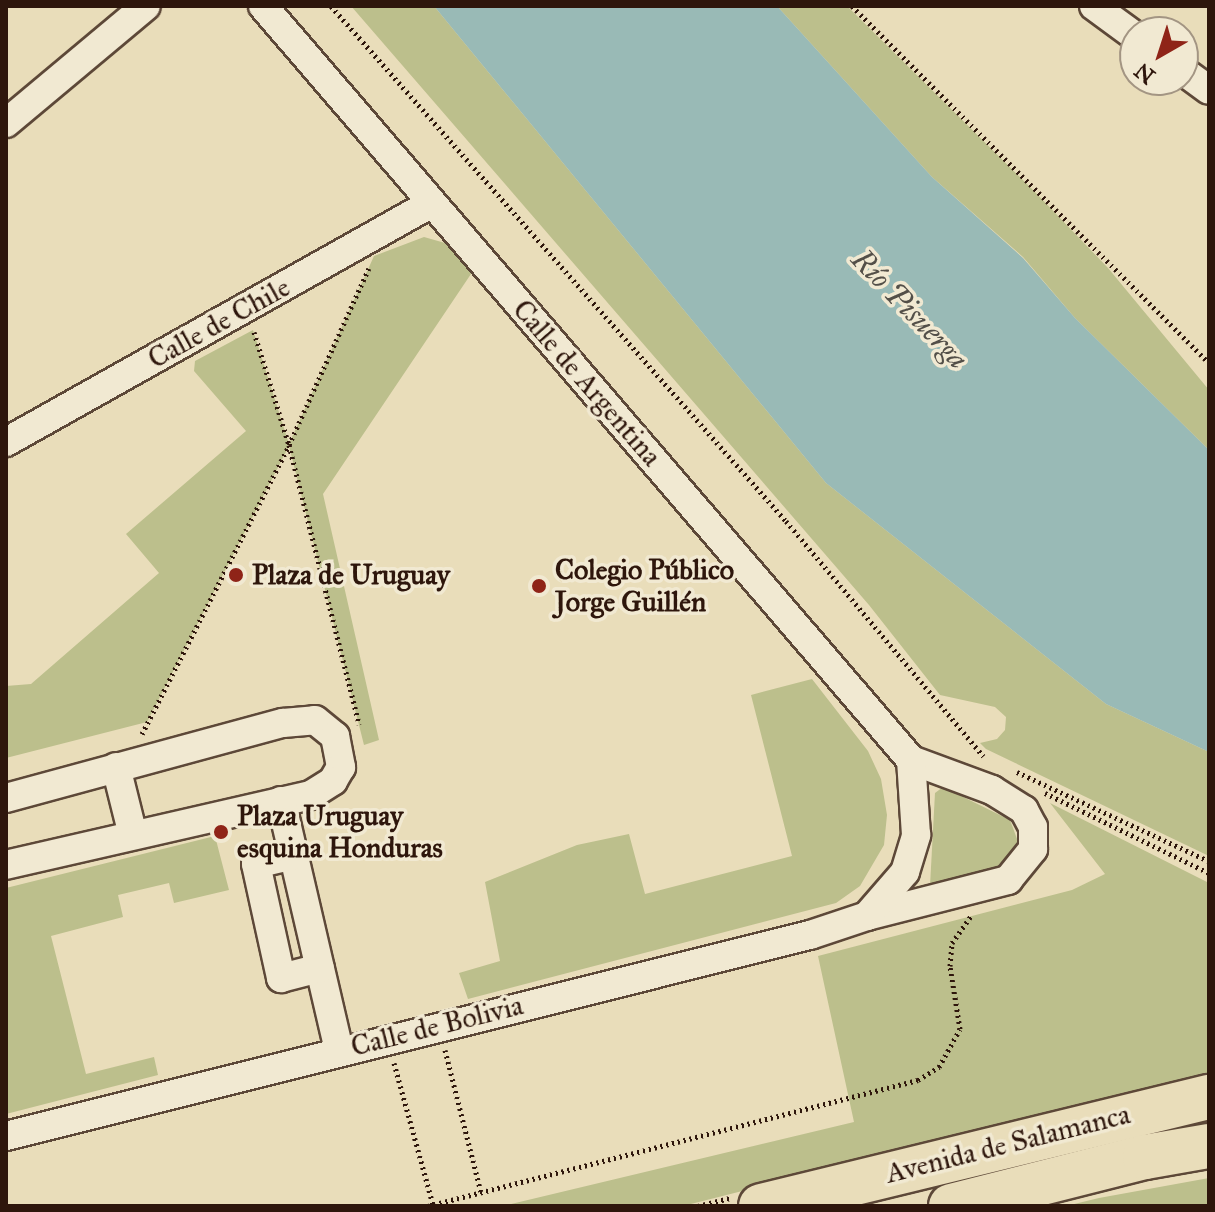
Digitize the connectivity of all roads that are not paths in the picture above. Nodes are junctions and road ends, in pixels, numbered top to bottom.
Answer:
1 (146, 6) edge
2 (263, 6) edge
3 (1094, 6) edge
4 (1119, 24) edge
5 (6, 123) edge
6 (432, 203) junction
7 (6, 442) edge
8 (911, 760) junction
9 (123, 766) junction
10 (6, 798) edge
11 (281, 801) junction
12 (133, 835) junction
13 (294, 855) junction
14 (6, 865) edge
15 (867, 916) junction
16 (320, 968) junction
17 (339, 1050) junction
18 (1209, 1097) edge
19 (6, 1136) edge
20 (1209, 1146) edge
21 (761, 1206) edge
22 (951, 1206) edge

1 - 5 street
2 - 6 street, Calle de Argentina
3 - 4 street
6 - 7 street, Calle de Chile
6 - 8 street, Calle de Argentina
8 - 15 street
8 - 15 street, Calle de Bolivia
9 - 10 street
9 - 11 street
9 - 12 street
11 - 12 street
11 - 13 street
12 - 14 street
13 - 16 street
13 - 16 street
15 - 17 street, Calle de Bolivia
16 - 17 street
17 - 19 street, Calle de Bolivia
18 - 21 highway, Avenida de Salamanca
20 - 22 highway, Avenida de Salamanca

